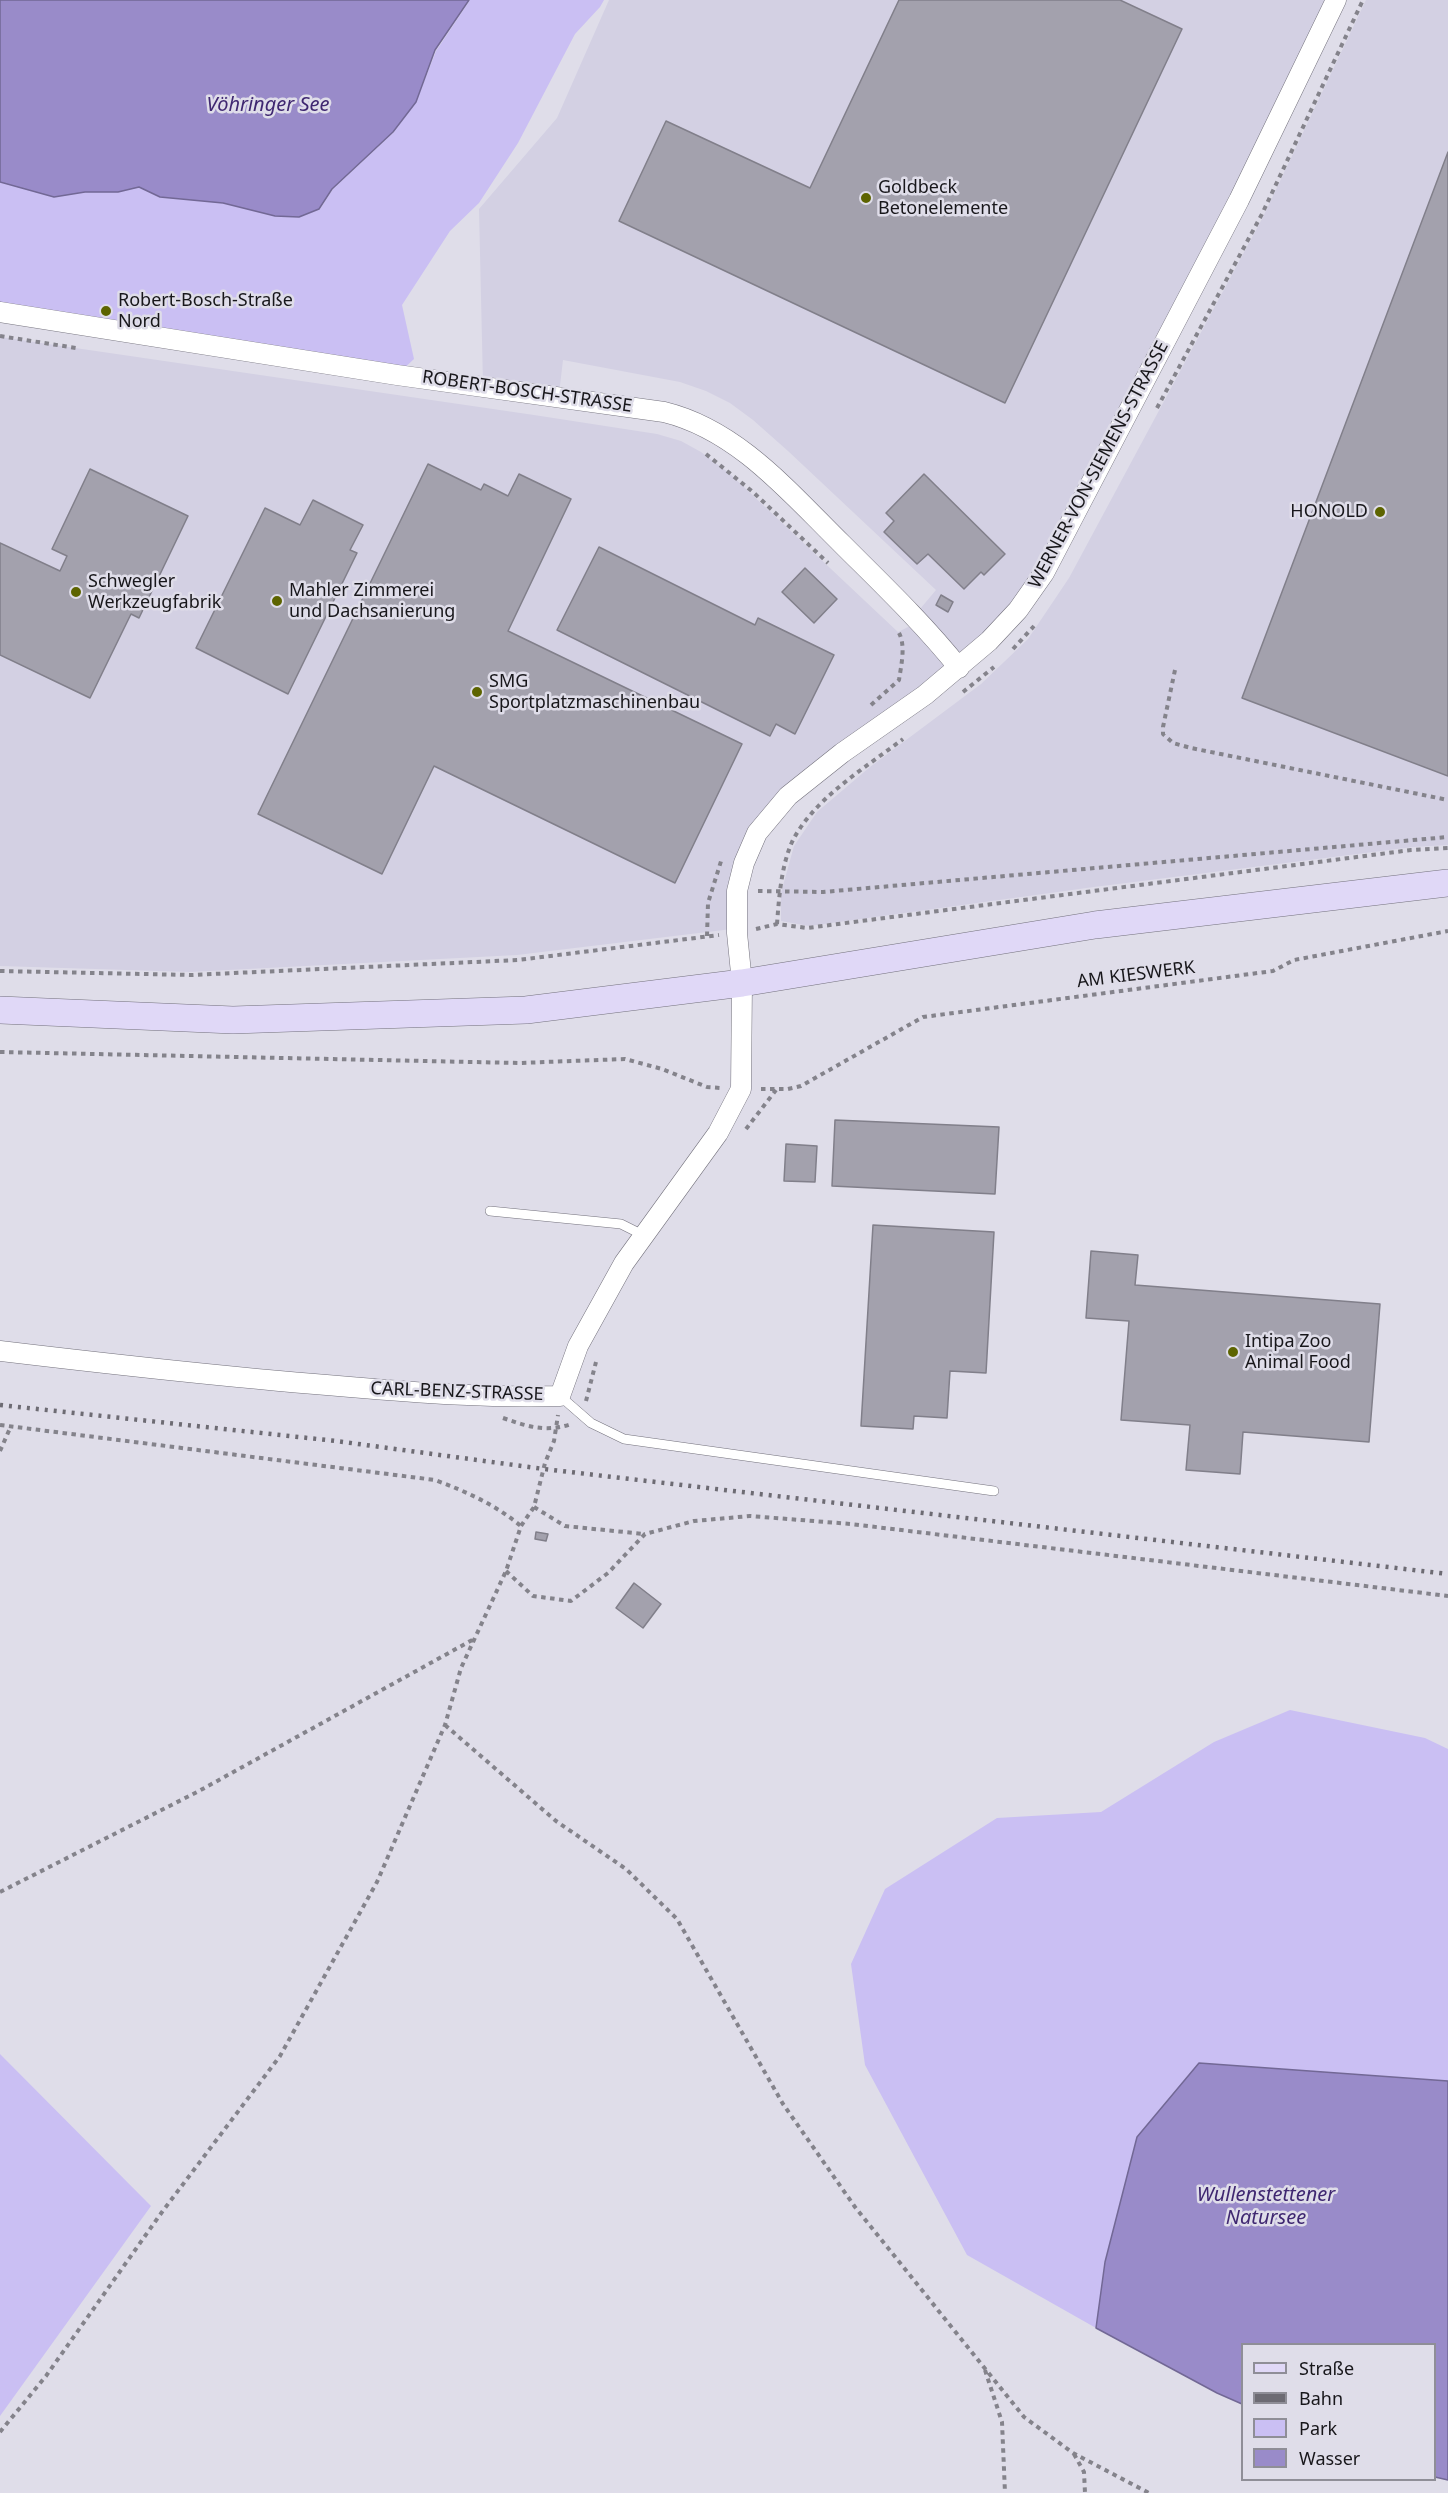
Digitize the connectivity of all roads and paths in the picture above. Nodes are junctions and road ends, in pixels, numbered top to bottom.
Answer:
1 (1336, 0) edge
2 (0, 312) edge
3 (0, 336) edge
4 (81, 348) dead end
5 (702, 451) dead end
6 (836, 570) dead end
7 (897, 630) dead end
8 (959, 668) junction
9 (1174, 670) dead end
10 (864, 711) dead end
11 (1448, 800) edge
12 (1448, 837) edge
13 (726, 849) dead end
14 (1448, 884) edge
15 (737, 891) junction
16 (1448, 931) edge
17 (707, 936) dead end
18 (742, 983) junction
19 (0, 1010) edge
20 (0, 1052) edge
21 (741, 1089) junction
22 (776, 1089) junction
23 (741, 1136) dead end
24 (490, 1210) dead end
25 (643, 1235) junction
26 (0, 1351) edge
27 (598, 1357) dead end
28 (560, 1396) junction
29 (580, 1414) junction
30 (0, 1425) edge
31 (11, 1426) junction
32 (0, 1451) edge
33 (994, 1491) dead end
34 (534, 1508) junction
35 (521, 1526) junction
36 (645, 1534) junction
37 (506, 1571) junction
38 (1448, 1596) edge
39 (474, 1638) junction
40 (445, 1725) junction
41 (0, 1892) edge
42 (984, 2368) junction
43 (0, 2432) edge
44 (1073, 2453) junction
45 (1005, 2493) edge
46 (1085, 2493) edge
47 (1149, 2493) edge

1 - 8 street, WERNER-VON-SIEMENS-STRASSE
2 - 8 street, ROBERT-BOSCH-STRASSE
3 - 4 path
5 - 6 path
7 - 10 path
8 - 15 street, WERNER-VON-SIEMENS-STRASSE
9 - 11 path
12 - 15 path
13 - 17 path
14 - 18 main road
15 - 18 street, WERNER-VON-SIEMENS-STRASSE
16 - 22 path, AM KIESWERK
18 - 19 main road
18 - 21 street, CARL-BENZ-STRASSE
20 - 21 path, AM KIESWERK
21 - 22 path, AM KIESWERK
21 - 25 street, CARL-BENZ-STRASSE
22 - 23 path
24 - 25 lane
25 - 28 street, CARL-BENZ-STRASSE
26 - 28 street, CARL-BENZ-STRASSE
27 - 29 path
28 - 29 lane
29 - 33 lane
29 - 34 path
30 - 31 path
31 - 32 path
31 - 35 path
34 - 35 path
34 - 36 path
35 - 37 path
36 - 37 path
36 - 38 path
37 - 39 path
39 - 40 path
39 - 41 path
40 - 42 path
40 - 43 path
42 - 44 path
42 - 45 path
44 - 46 path
44 - 47 path

